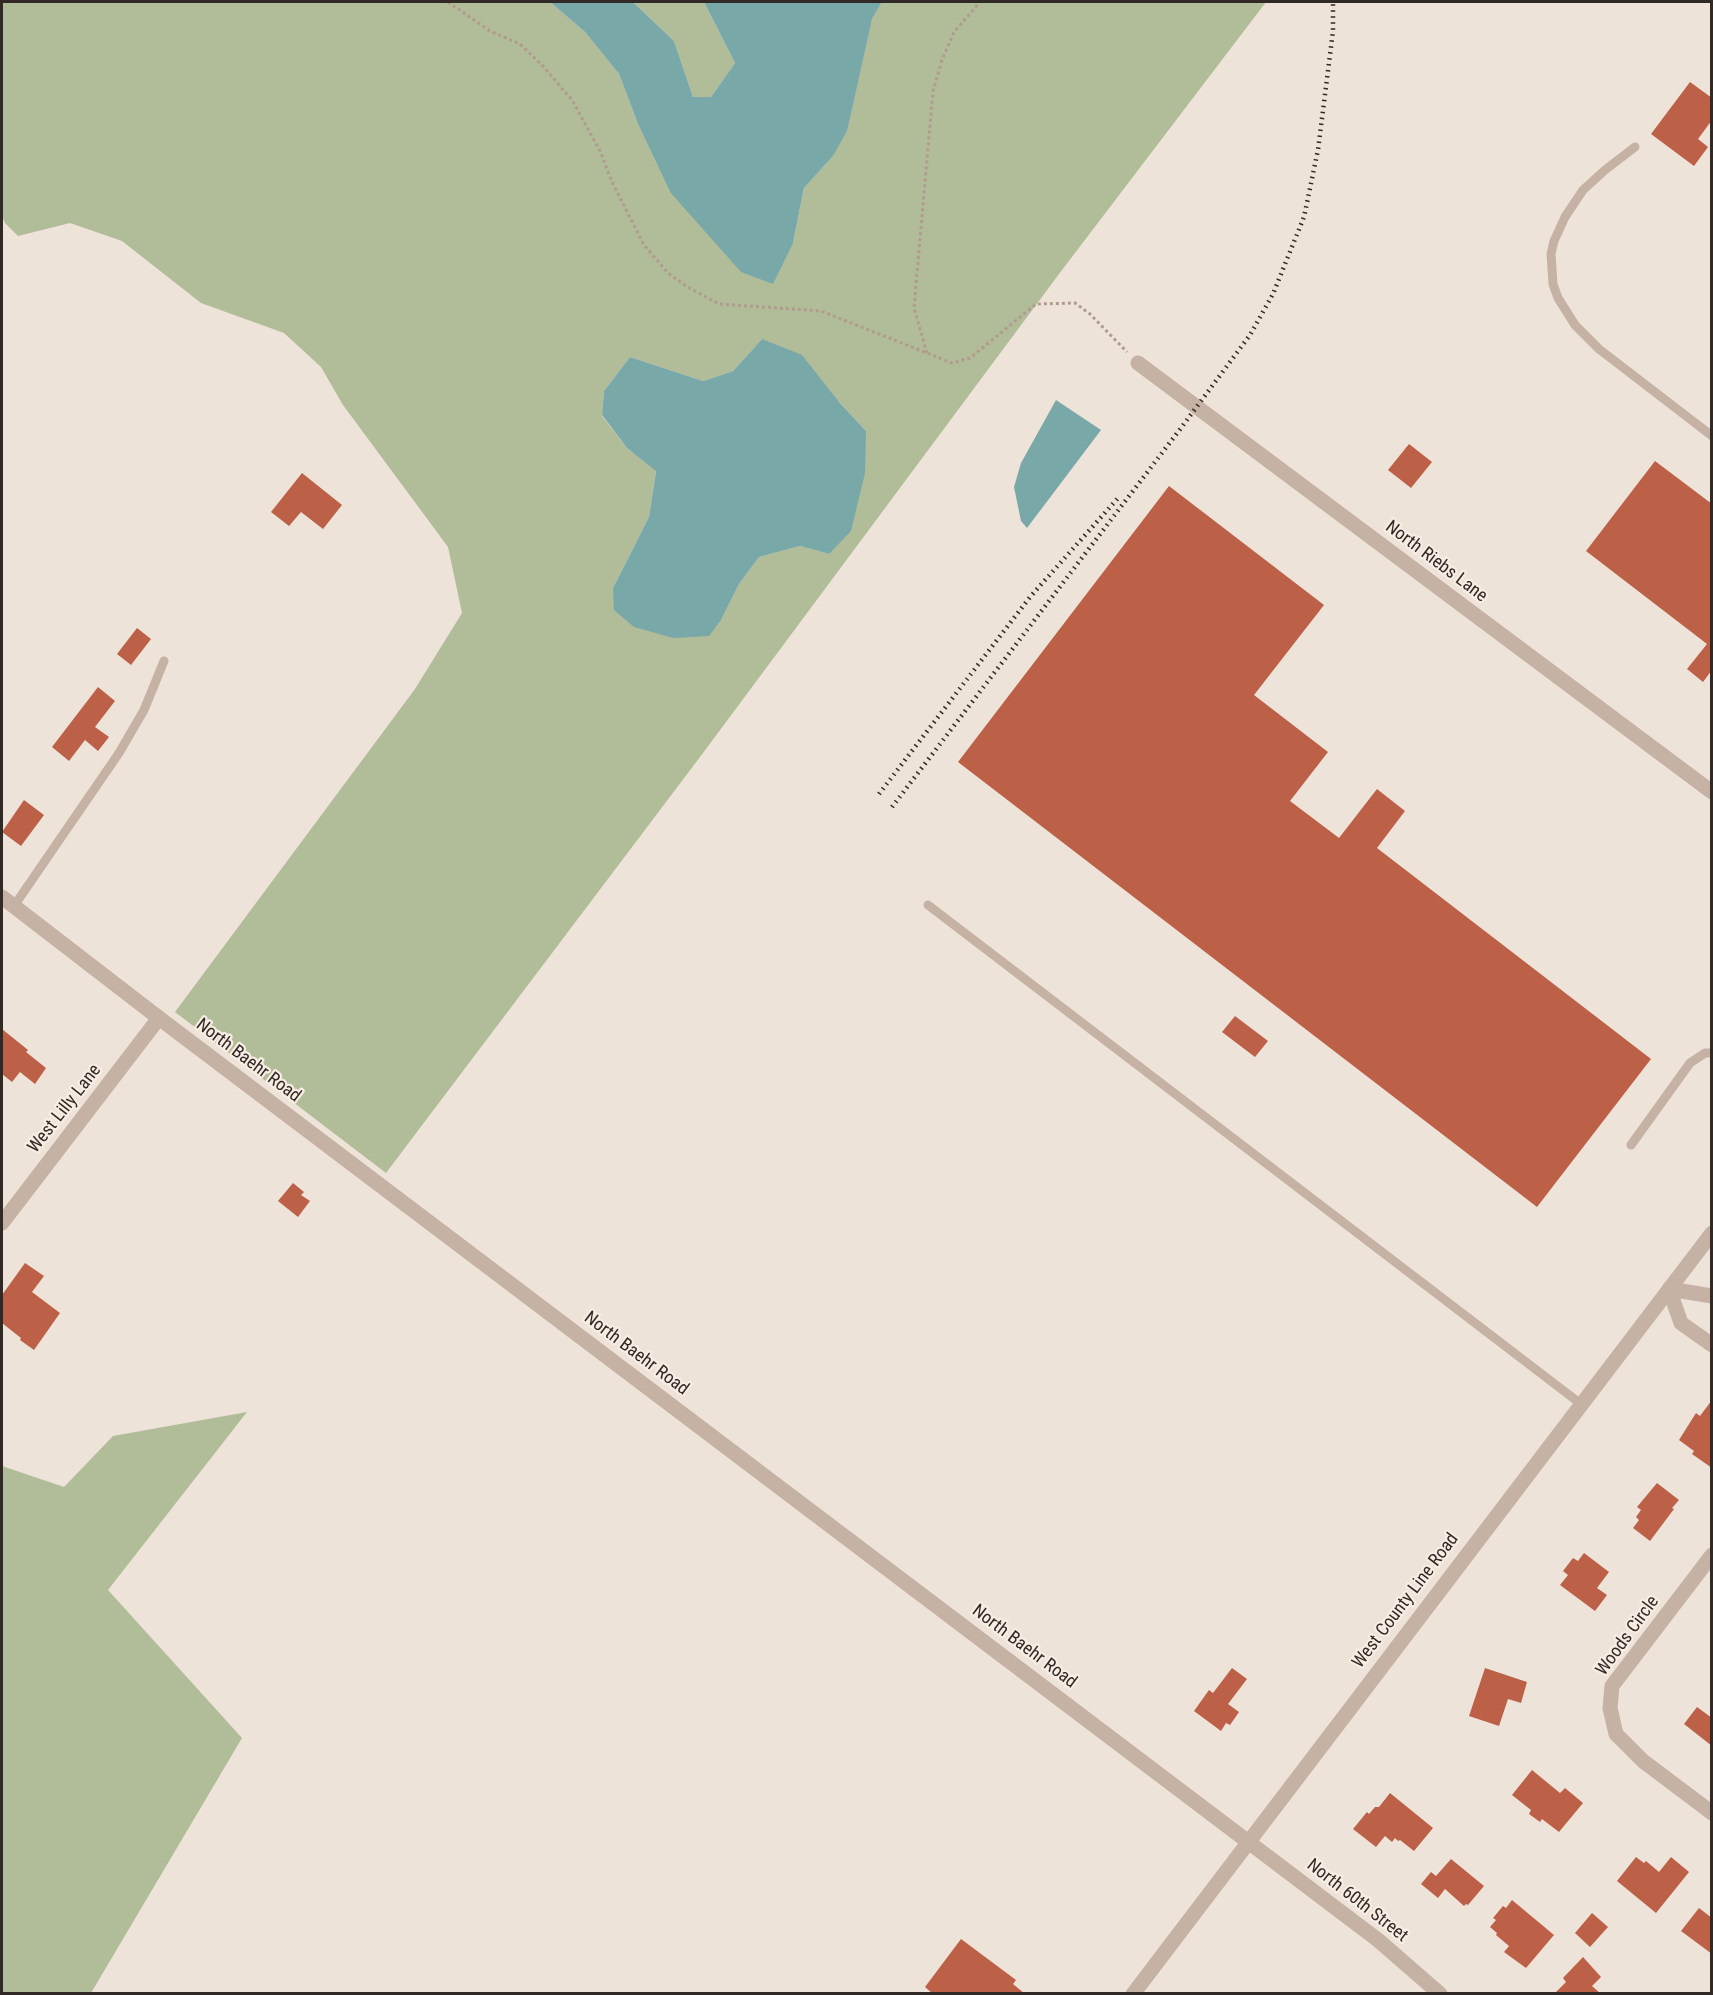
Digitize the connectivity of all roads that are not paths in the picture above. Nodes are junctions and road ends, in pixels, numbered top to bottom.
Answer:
1 (1635, 147) dead end
2 (1138, 363) road end
3 (1712, 436) edge
4 (164, 661) dead end
5 (1712, 792) edge
6 (8, 901) edge
7 (928, 905) dead end
8 (159, 1018) junction
9 (1712, 1053) edge
10 (1631, 1145) dead end
11 (2, 1223) edge
12 (1712, 1233) edge
13 (1669, 1289) junction
14 (1712, 1296) edge
15 (1712, 1345) edge
16 (1581, 1404) junction
17 (1712, 1555) edge
18 (1712, 1813) edge
19 (1248, 1842) junction
20 (1133, 1994) edge
21 (1440, 1994) edge

1 - 3 lane
2 - 5 street, North Riebs Lane
4 - 6 lane
6 - 8 street, North Baehr Road
7 - 16 lane
8 - 11 street, West Lilly Lane
8 - 19 street, North Baehr Road
9 - 10 lane
12 - 13 street, West County Line Road
13 - 14 street
13 - 15 street
13 - 16 street, West County Line Road
16 - 19 street, West County Line Road
17 - 18 street, Woods Circle
19 - 20 street, West County Line Road
19 - 21 street, North 60th Street

